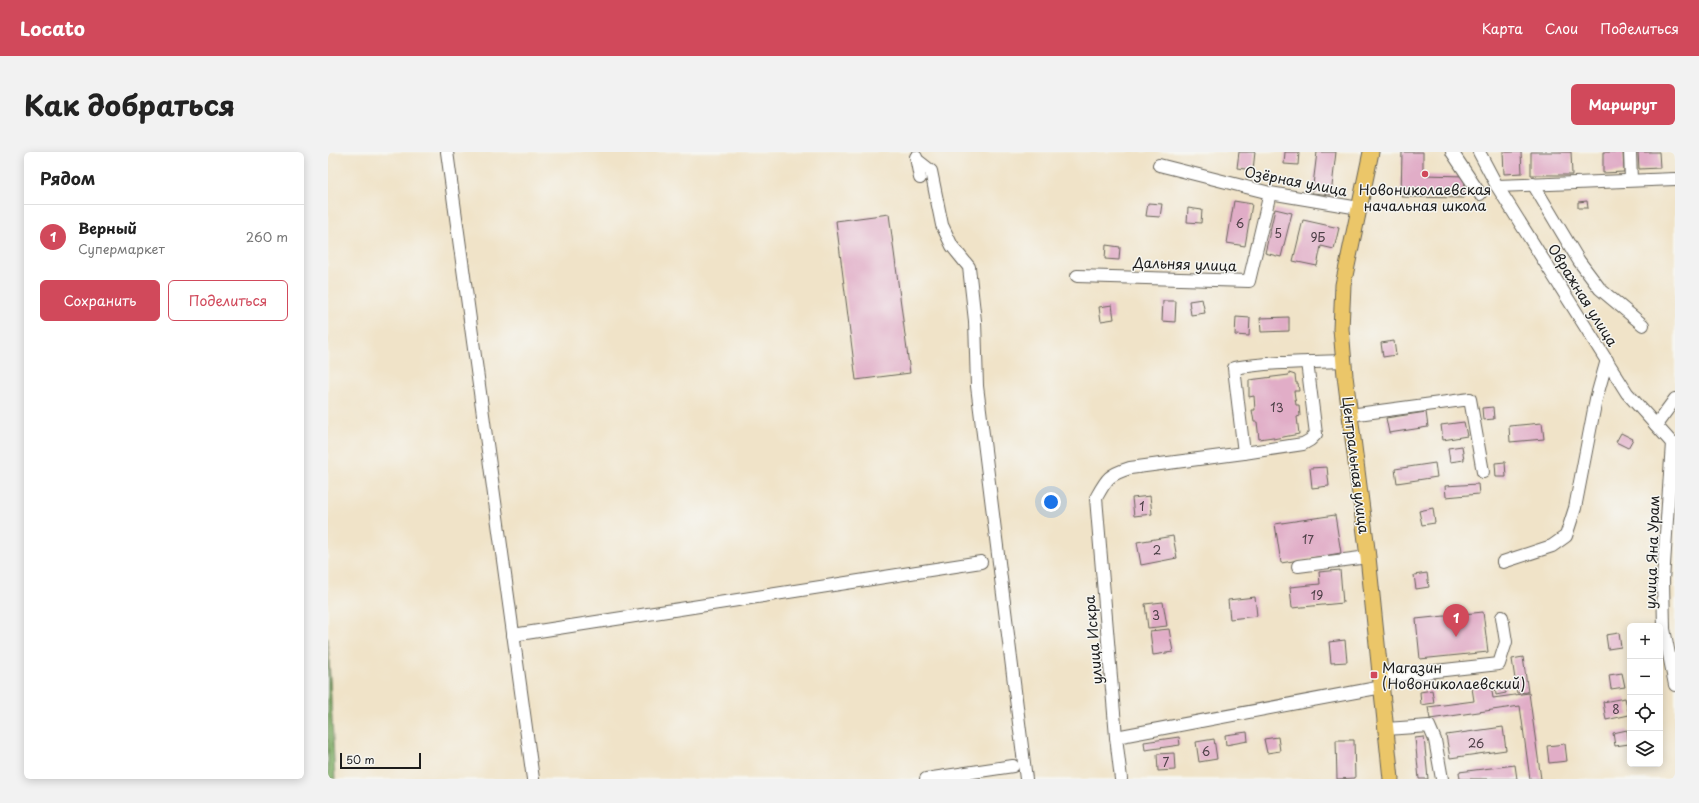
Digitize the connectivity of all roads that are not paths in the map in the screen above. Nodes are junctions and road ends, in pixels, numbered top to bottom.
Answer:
1 (447, 152) edge
2 (1371, 152) edge
3 (1452, 152) edge
4 (1479, 152) edge
5 (1630, 152) edge
6 (916, 156) edge
7 (1159, 165) dead end
8 (920, 178) dead end
9 (1675, 179) edge
10 (1631, 180) junction
11 (1533, 184) junction
12 (1497, 186) junction
13 (1270, 193) junction
14 (1480, 194) dead end
15 (1359, 208) junction
16 (1077, 276) dead end
17 (1643, 325) dead end
18 (1607, 360) junction
19 (1344, 361) junction
20 (1307, 362) junction
21 (1675, 399) edge
22 (1350, 415) junction
23 (1656, 425) junction
24 (1674, 443) edge
25 (1244, 452) junction
26 (1482, 472) dead end
27 (1670, 545) edge
28 (1368, 557) junction
29 (981, 562) dead end
30 (1503, 562) dead end
31 (1298, 566) dead end
32 (1502, 617) dead end
33 (513, 635) junction
34 (1382, 682) junction
35 (1675, 685) edge
36 (1386, 729) junction
37 (1116, 737) junction
38 (1013, 766) dead end
39 (533, 779) edge
40 (926, 779) edge
41 (1026, 779) edge
42 (1121, 779) edge
43 (1391, 779) edge
44 (1442, 779) edge

1 - 33 street
2 - 15 main road, Центральная улица
3 - 14 street
4 - 12 street, Овражная улица
5 - 10 street
6 - 8 street
6 - 41 street
7 - 13 street, Озёрная улица
9 - 10 street
10 - 11 street
11 - 12 street
11 - 17 street
12 - 18 street, Овражная улица
13 - 15 street, Озёрная улица
13 - 16 street, Дальняя улица
15 - 19 main road, Центральная улица
18 - 23 street, Овражная улица
18 - 30 street
19 - 20 street
19 - 22 main road, Центральная улица
20 - 25 street
20 - 25 street
21 - 23 street
22 - 26 street
22 - 28 main road, Центральная улица
23 - 24 street, Овражная улица
24 - 27 street, улица Яна Урам
25 - 37 street, улица Искра
27 - 35 street, улица Яна Урам
28 - 31 street
28 - 34 main road, Центральная улица
29 - 33 street
32 - 34 street
33 - 39 street
34 - 36 main road, Центральная улица
34 - 37 street
36 - 43 main road, Центральная улица
36 - 44 street
37 - 42 street, улица Искра
38 - 40 street

